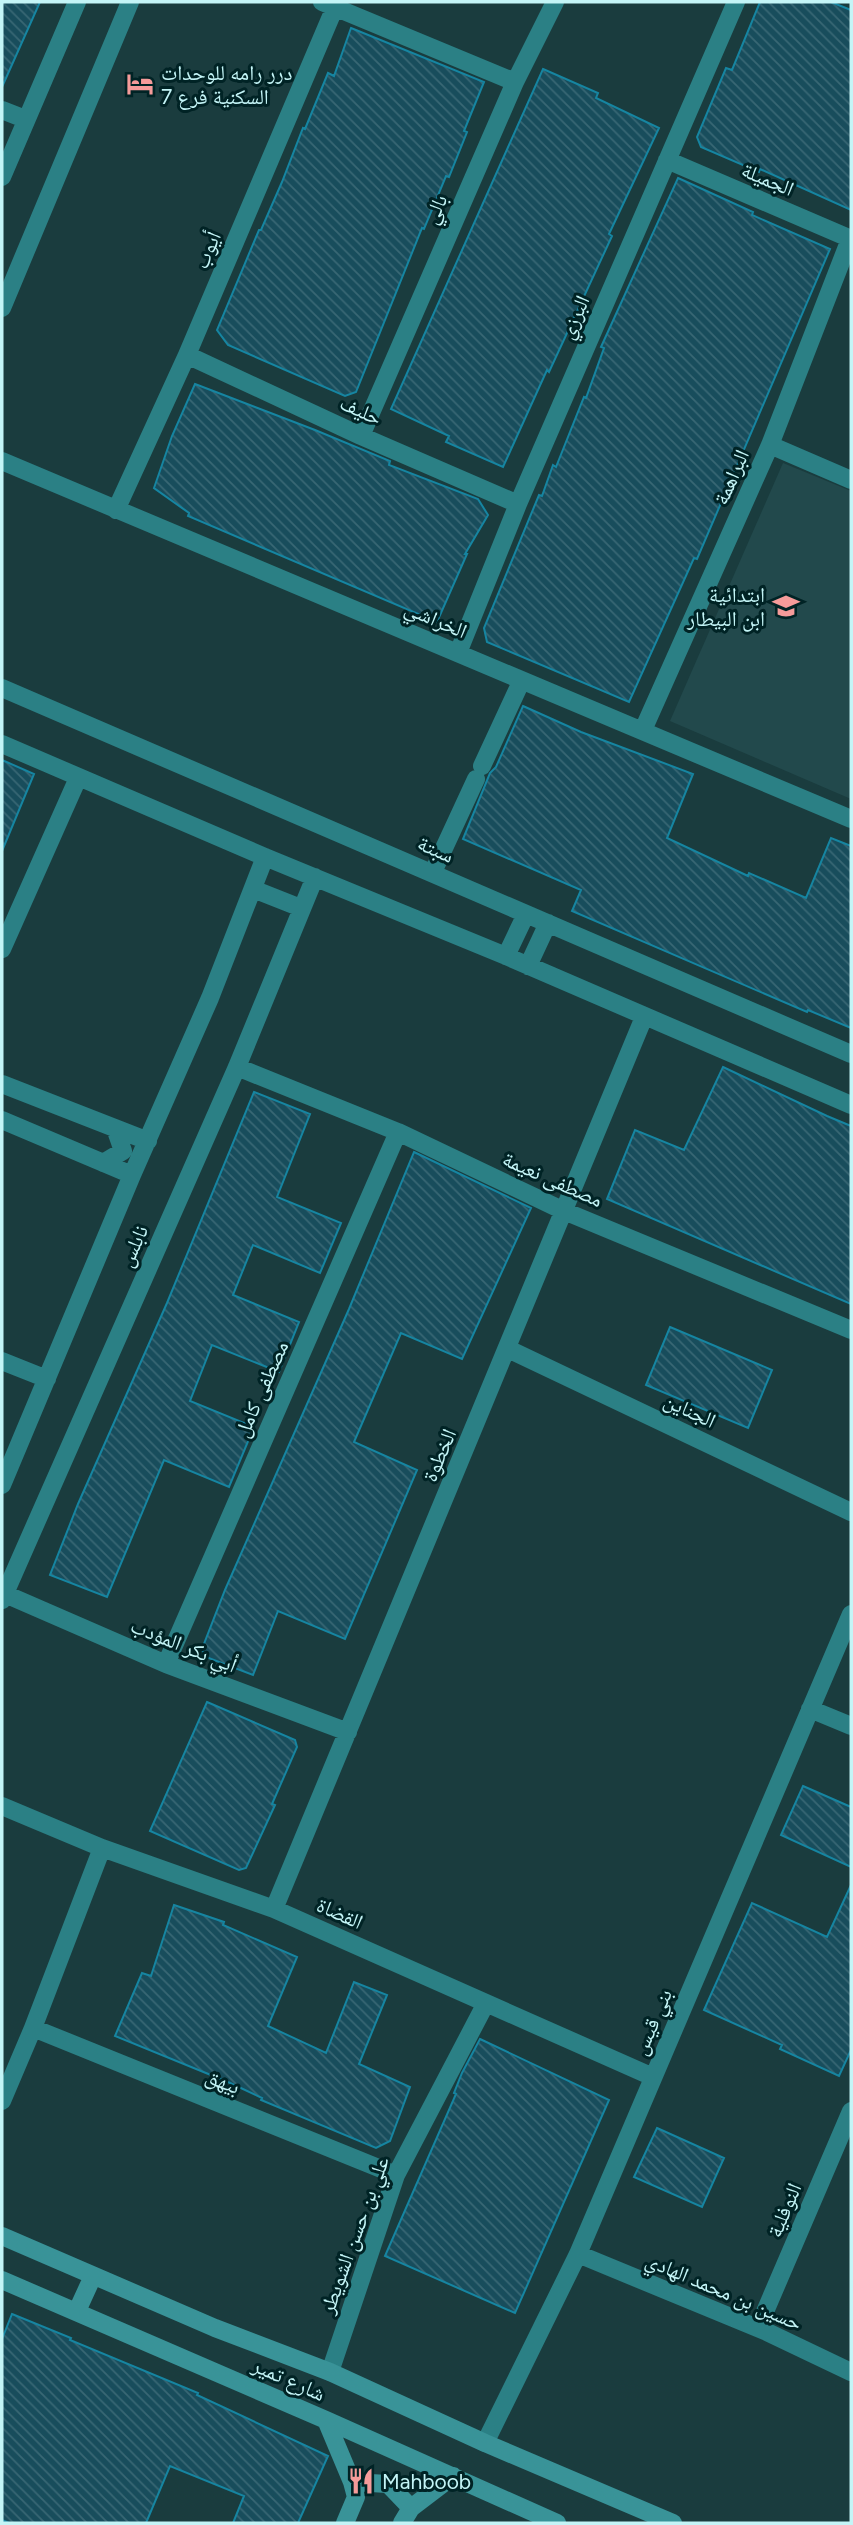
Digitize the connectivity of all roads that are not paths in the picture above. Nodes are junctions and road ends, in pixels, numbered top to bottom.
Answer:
1 (77, 2) edge
2 (130, 2) edge
3 (555, 2) edge
4 (736, 2) edge
5 (329, 4) edge
6 (516, 82) junction
7 (2, 110) edge
8 (25, 119) junction
9 (667, 160) junction
10 (2, 177) edge
11 (851, 239) edge
12 (2, 308) edge
13 (187, 355) junction
14 (361, 436) junction
15 (771, 445) junction
16 (2, 461) edge
17 (851, 480) edge
18 (518, 504) junction
19 (117, 510) junction
20 (458, 653) junction
21 (521, 682) junction
22 (2, 688) edge
23 (643, 730) junction
24 (2, 744) edge
25 (78, 778) junction
26 (851, 819) edge
27 (265, 857) junction
28 (433, 872) junction
29 (315, 877) junction
30 (253, 889) junction
31 (301, 908) junction
32 (526, 914) junction
33 (548, 923) junction
34 (2, 949) edge
35 (506, 956) junction
36 (528, 966) junction
37 (644, 1017) junction
38 (851, 1054) edge
39 (237, 1066) junction
40 (2, 1084) edge
41 (851, 1105) edge
42 (2, 1120) edge
43 (115, 1128) junction
44 (398, 1132) junction
45 (148, 1141) junction
46 (103, 1163) junction
47 (132, 1175) junction
48 (564, 1211) junction
49 (851, 1330) edge
50 (508, 1349) junction
51 (2, 1361) edge
52 (47, 1379) junction
53 (2, 1485) edge
54 (851, 1511) edge
55 (3, 1597) edge
56 (851, 1614) edge
57 (166, 1664) junction
58 (810, 1709) junction
59 (851, 1726) edge
60 (348, 1732) junction
61 (2, 1806) edge
62 (102, 1848) junction
63 (274, 1909) junction
64 (486, 2003) junction
65 (33, 2028) junction
66 (653, 2077) junction
67 (2, 2101) edge
68 (851, 2110) edge
69 (396, 2175) junction
70 (2, 2236) edge
71 (579, 2254) junction
72 (93, 2276) junction
73 (2, 2280) edge
74 (77, 2311) junction
75 (758, 2328) junction
76 (330, 2372) junction
77 (851, 2372) edge
78 (326, 2420) junction
79 (485, 2443) junction
80 (453, 2476) junction
81 (352, 2482) junction
82 (407, 2516) edge
83 (345, 2523) edge
84 (557, 2523) edge
85 (673, 2523) edge

1 - 8 street
2 - 12 street
3 - 6 street, بالي
4 - 9 street, البرزي
5 - 6 street
5 - 13 street, أيوب
6 - 14 street, بالي
7 - 8 street
8 - 10 street
9 - 11 street, الجميلة
9 - 18 street, البرزي
11 - 15 street, البراهمة
13 - 14 street, حليف
13 - 19 street, أيوب
14 - 18 street, حليف
15 - 17 street
15 - 23 street, البراهمة
16 - 19 street, الخراشي
18 - 20 street, البرزي
19 - 20 street, الخراشي
20 - 21 street, الخراشي
21 - 23 street, الخراشي
21 - 28 street
22 - 28 street, سبتة
23 - 26 street, الخراشي
24 - 25 street
25 - 27 street
25 - 34 street
27 - 29 street
27 - 30 street, نابلس
28 - 32 street, سبتة
29 - 31 street, نابلس
29 - 35 street
30 - 31 street
30 - 45 street, نابلس
31 - 39 street, نابلس
32 - 33 street, سبتة
32 - 35 street
33 - 36 street
33 - 38 street, سبتة
35 - 36 street
36 - 37 street
37 - 41 street
37 - 48 street, الخطوة
39 - 44 street, مصطفى نعيمة
39 - 55 street, نابلس
40 - 43 street
42 - 46 street
43 - 45 street
43 - 46 street
44 - 48 street, مصطفى نعيمة
44 - 57 street, مصطفى كامل
45 - 47 street, نابلس
46 - 47 street
47 - 52 street, نابلس
48 - 49 street, مصطفى نعيمة
48 - 50 street, الخطوة
50 - 54 street, الجناين
50 - 60 street, الخطوة
51 - 52 street
52 - 53 street, نابلس
55 - 57 street, أبي بكر المؤدب
56 - 58 street, بني قيس
57 - 60 street, أبي بكر المؤدب
58 - 59 street
58 - 66 street, بني قيس
60 - 63 street, الخطوة
61 - 62 street, القضاة
62 - 63 street, القضاة
62 - 65 street
63 - 64 street, القضاة
64 - 66 street, القضاة
64 - 69 street, علي بن حسن الشويطر
65 - 67 street
65 - 69 street, بيهق
66 - 71 street, بني قيس
68 - 75 street, النوفلية
69 - 76 street, علي بن حسن الشويطر
70 - 72 street
71 - 75 street, حسين بن محمد الهادي
71 - 79 street, بني قيس
72 - 74 street
72 - 76 street
73 - 74 street, شارع تمير
74 - 78 street, شارع تمير
75 - 77 street, حسين بن محمد الهادي
76 - 79 street
78 - 80 street, شارع تمير
78 - 81 street
79 - 85 street
80 - 82 street
80 - 84 street, شارع تمير
81 - 82 street
81 - 83 street

